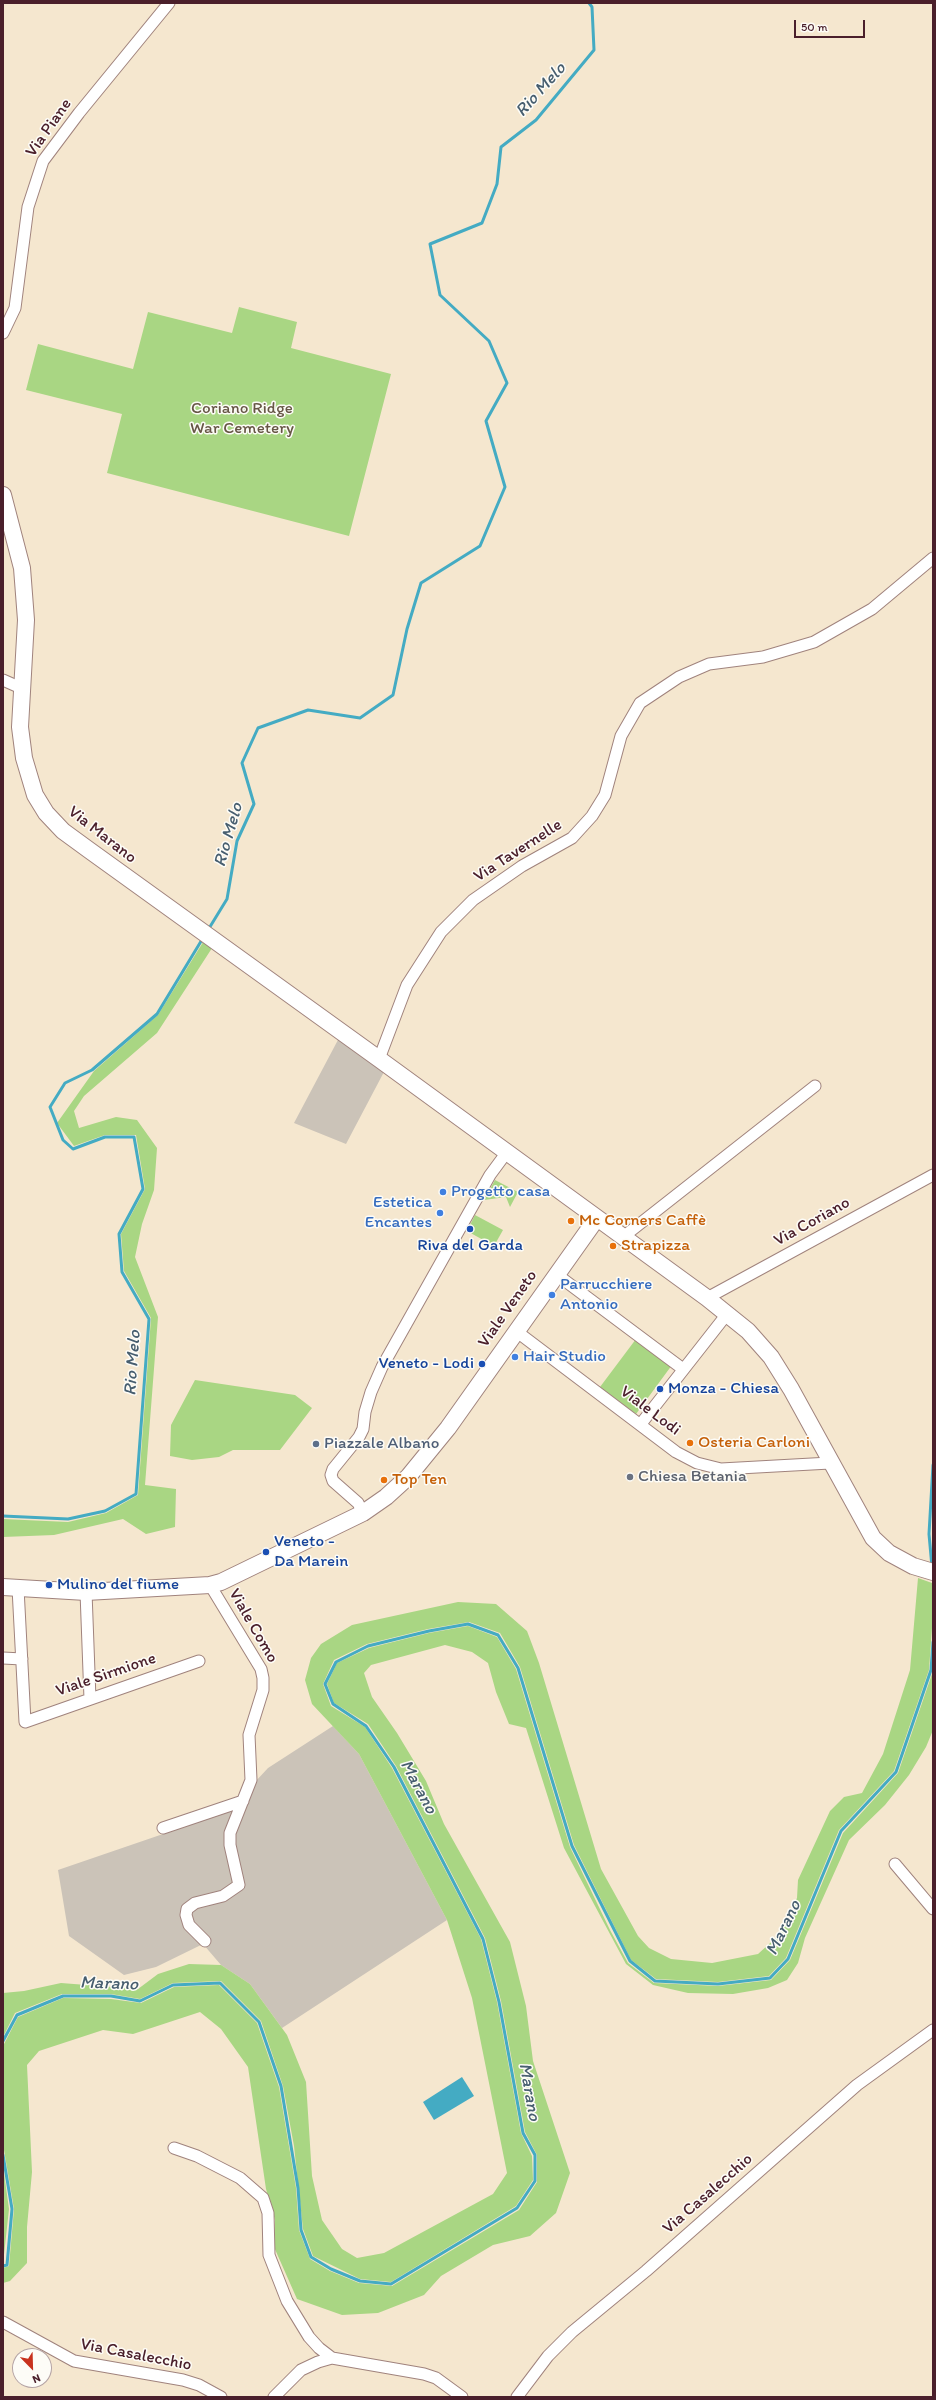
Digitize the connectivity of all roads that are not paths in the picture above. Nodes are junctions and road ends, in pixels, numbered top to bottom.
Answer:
1 (169, 3) edge
2 (6, 324) edge
3 (3, 333) edge
4 (3, 495) edge
5 (933, 558) edge
6 (3, 680) edge
7 (22, 688) junction
8 (379, 1059) junction
9 (815, 1086) dead end
10 (507, 1152) junction
11 (933, 1175) edge
12 (597, 1218) junction
13 (623, 1237) junction
14 (556, 1274) junction
15 (707, 1298) junction
16 (727, 1314) junction
17 (516, 1331) junction
18 (683, 1369) junction
19 (640, 1425) junction
20 (830, 1463) junction
21 (363, 1513) junction
22 (933, 1572) edge
23 (210, 1585) junction
24 (11, 1588) edge
25 (86, 1592) junction
26 (3, 1658) edge
27 (22, 1659) junction
28 (199, 1661) dead end
29 (90, 1699) junction
30 (244, 1801) junction
31 (163, 1828) dead end
32 (895, 1864) dead end
33 (933, 1909) edge
34 (205, 1941) dead end
35 (933, 2030) edge
36 (174, 2148) dead end
37 (3, 2322) edge
38 (332, 2358) junction
39 (220, 2397) edge
40 (274, 2397) edge
41 (462, 2397) edge
42 (517, 2397) edge

1 - 2 street, Via Piane
2 - 3 street, Via Piane
4 - 7 main road, Via Marano
5 - 8 street, Via Tavernelle
6 - 7 street
7 - 8 main road, Via Marano
8 - 10 main road, Via Marano
9 - 13 street
10 - 12 main road, Via Marano
10 - 21 street
11 - 15 street, Via Coriano
12 - 13 main road, Via Marano
12 - 14 main road, Viale Veneto
13 - 15 main road, Via Marano
14 - 17 main road, Viale Veneto
14 - 18 street
15 - 16 main road, Via Marano
16 - 18 street
16 - 20 main road, Via Marano
17 - 19 street, Viale Lodi
17 - 21 main road, Viale Veneto
18 - 19 street
19 - 20 street, Viale Lodi
20 - 22 main road, Via Marano
21 - 23 main road, Viale Veneto
23 - 25 main road, Viale Veneto
23 - 30 street, Viale Como
24 - 25 main road, Viale Veneto
24 - 27 street
25 - 29 street
26 - 27 street
27 - 29 street, Viale Sirmione
28 - 29 street, Viale Sirmione
30 - 31 street
30 - 34 street, Viale Como
32 - 33 street
35 - 42 street, Via Casalecchio
36 - 38 street
37 - 39 street, Via Casalecchio
38 - 40 street
38 - 41 street

